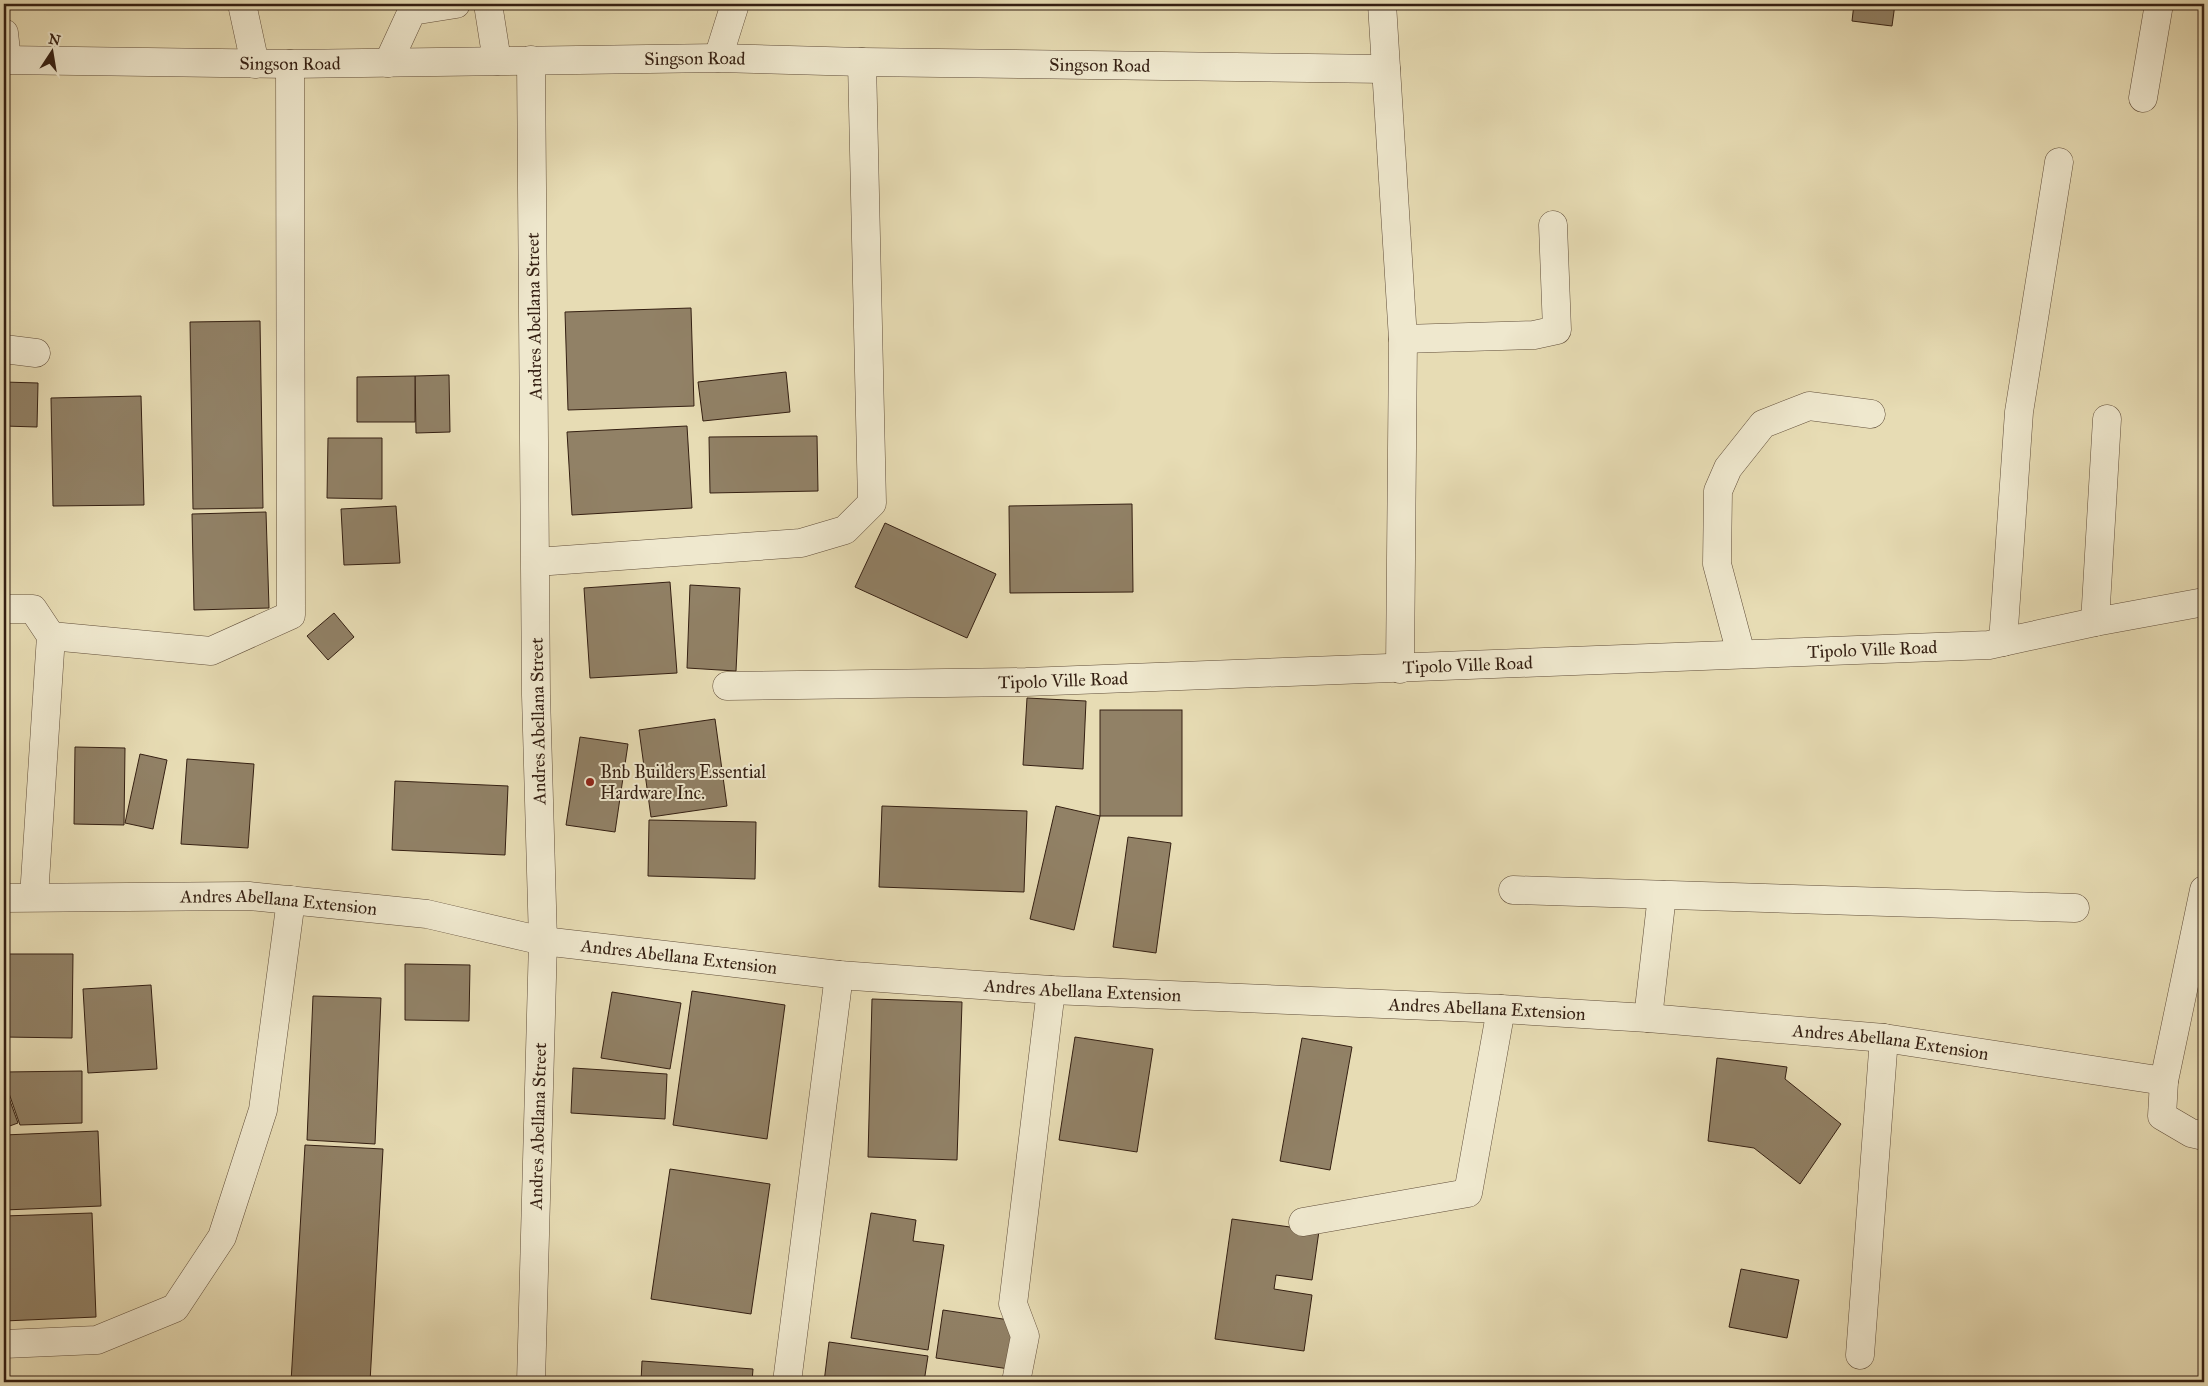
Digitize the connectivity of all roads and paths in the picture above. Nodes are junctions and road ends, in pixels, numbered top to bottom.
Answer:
1 (242, 4) edge
2 (456, 4) edge
3 (488, 4) edge
4 (735, 4) edge
5 (1382, 4) edge
6 (2159, 4) edge
7 (4, 33) edge
8 (718, 58) junction
9 (5, 60) edge
10 (531, 60) junction
11 (497, 61) junction
12 (862, 62) junction
13 (388, 63) junction
14 (255, 64) junction
15 (290, 64) junction
16 (1386, 69) junction
17 (2142, 98) dead end
18 (2059, 162) dead end
19 (1553, 226) dead end
20 (1403, 339) junction
21 (4, 348) edge
22 (36, 353) dead end
23 (1872, 414) dead end
24 (2107, 419) dead end
25 (536, 562) junction
26 (2204, 602) edge
27 (4, 609) edge
28 (2095, 622) junction
29 (51, 636) junction
30 (2003, 642) junction
31 (1741, 654) junction
32 (1400, 669) junction
33 (727, 686) dead end
34 (1513, 890) dead end
35 (2204, 890) edge
36 (1662, 895) junction
37 (34, 897) junction
38 (4, 898) edge
39 (291, 900) junction
40 (2075, 908) dead end
41 (543, 941) junction
42 (839, 975) junction
43 (1051, 990) junction
44 (1501, 1009) junction
45 (1648, 1018) junction
46 (1884, 1038) junction
47 (2164, 1081) junction
48 (2204, 1136) edge
49 (1302, 1222) dead end
50 (4, 1344) edge
51 (1860, 1355) dead end
52 (531, 1382) edge
53 (787, 1382) edge
54 (1016, 1382) edge

1 - 14 street
2 - 13 street
3 - 11 street
4 - 8 street
5 - 16 street
6 - 17 street
7 - 9 street
8 - 10 street, Singson Road
8 - 12 street, Singson Road
9 - 14 street, Singson Road
10 - 11 street, Singson Road
10 - 25 street, Andres Abellana Street
11 - 13 street, Singson Road
12 - 16 street, Singson Road
12 - 25 street
13 - 15 street, Singson Road
14 - 15 street, Singson Road
15 - 29 street
16 - 20 street
18 - 30 street
19 - 20 street
20 - 32 street
21 - 22 street
23 - 31 street
24 - 28 street
25 - 41 street, Andres Abellana Street
26 - 28 street, Tipolo Ville Road
27 - 29 street
28 - 30 street, Tipolo Ville Road
29 - 37 street
30 - 31 street, Tipolo Ville Road
31 - 32 street, Tipolo Ville Road
32 - 33 street, Tipolo Ville Road
34 - 36 street
35 - 47 street
36 - 40 street
36 - 45 street
37 - 38 street, Andres Abellana Extension
37 - 39 street, Andres Abellana Extension
39 - 41 street, Andres Abellana Extension
39 - 50 street
41 - 42 street, Andres Abellana Extension
41 - 52 street, Andres Abellana Street
42 - 43 street, Andres Abellana Extension
42 - 53 street
43 - 44 street, Andres Abellana Extension
43 - 54 street
44 - 45 street, Andres Abellana Extension
44 - 49 street
45 - 46 street, Andres Abellana Extension
46 - 47 street, Andres Abellana Extension
46 - 51 street
47 - 48 street

